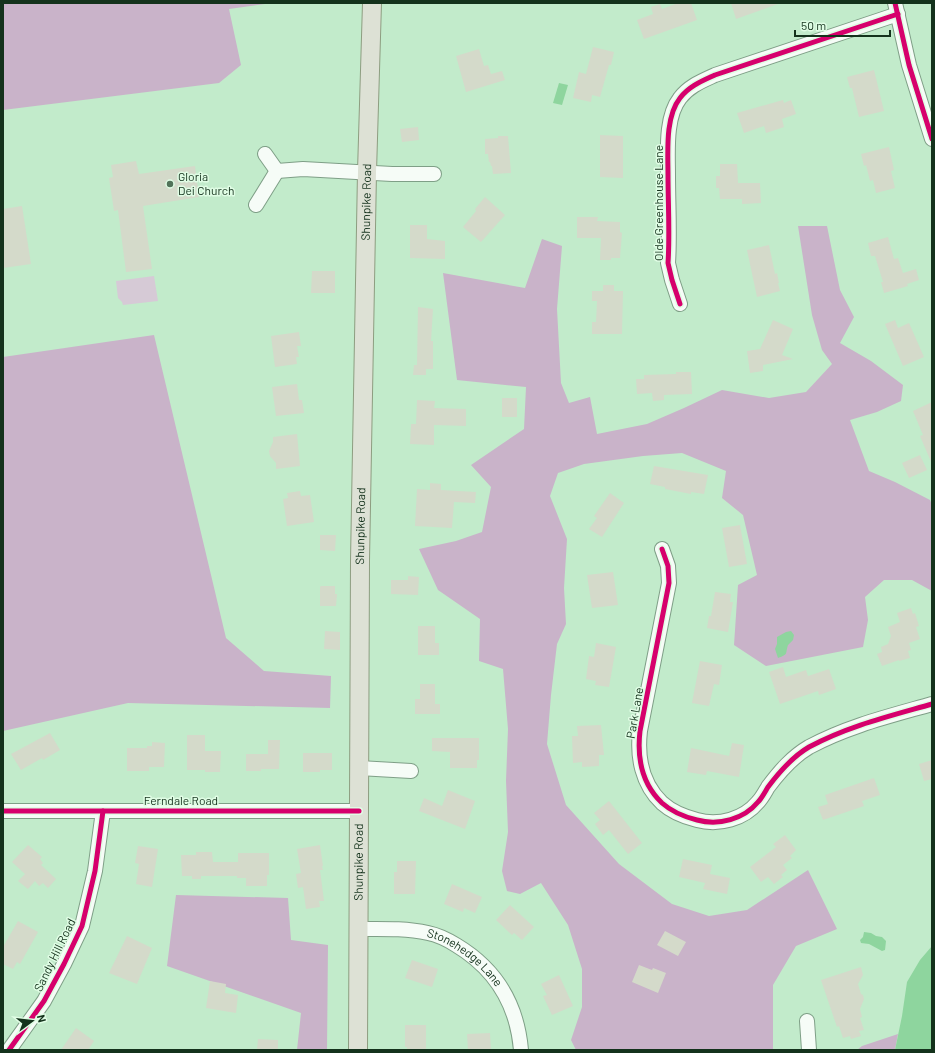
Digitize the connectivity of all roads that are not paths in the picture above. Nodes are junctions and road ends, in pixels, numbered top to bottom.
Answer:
1 (372, 3) edge
2 (896, 9) edge
3 (932, 139) edge
4 (264, 154) dead end
5 (277, 171) junction
6 (367, 172) junction
7 (434, 174) dead end
8 (256, 205) dead end
9 (680, 304) dead end
10 (662, 549) dead end
11 (932, 704) edge
12 (359, 768) junction
13 (411, 771) dead end
14 (3, 810) edge
15 (359, 810) junction
16 (103, 811) junction
17 (358, 929) junction
18 (807, 1021) dead end
19 (9, 1050) edge
20 (358, 1050) edge
21 (521, 1050) edge
22 (809, 1050) edge

1 - 6 main road, Shunpike Road
2 - 3 street
2 - 9 street, Olde Greenhouse Lane
4 - 5 street
5 - 6 street
5 - 8 street
6 - 7 street
6 - 12 main road, Shunpike Road
10 - 11 street, Park Lane
12 - 13 street
12 - 15 main road, Shunpike Road
14 - 16 street, Ferndale Road
15 - 16 street, Ferndale Road
15 - 17 main road, Shunpike Road
16 - 19 street, Sandy Hill Road
17 - 20 main road, Shunpike Road
17 - 21 street, Stonehedge Lane
18 - 22 street

